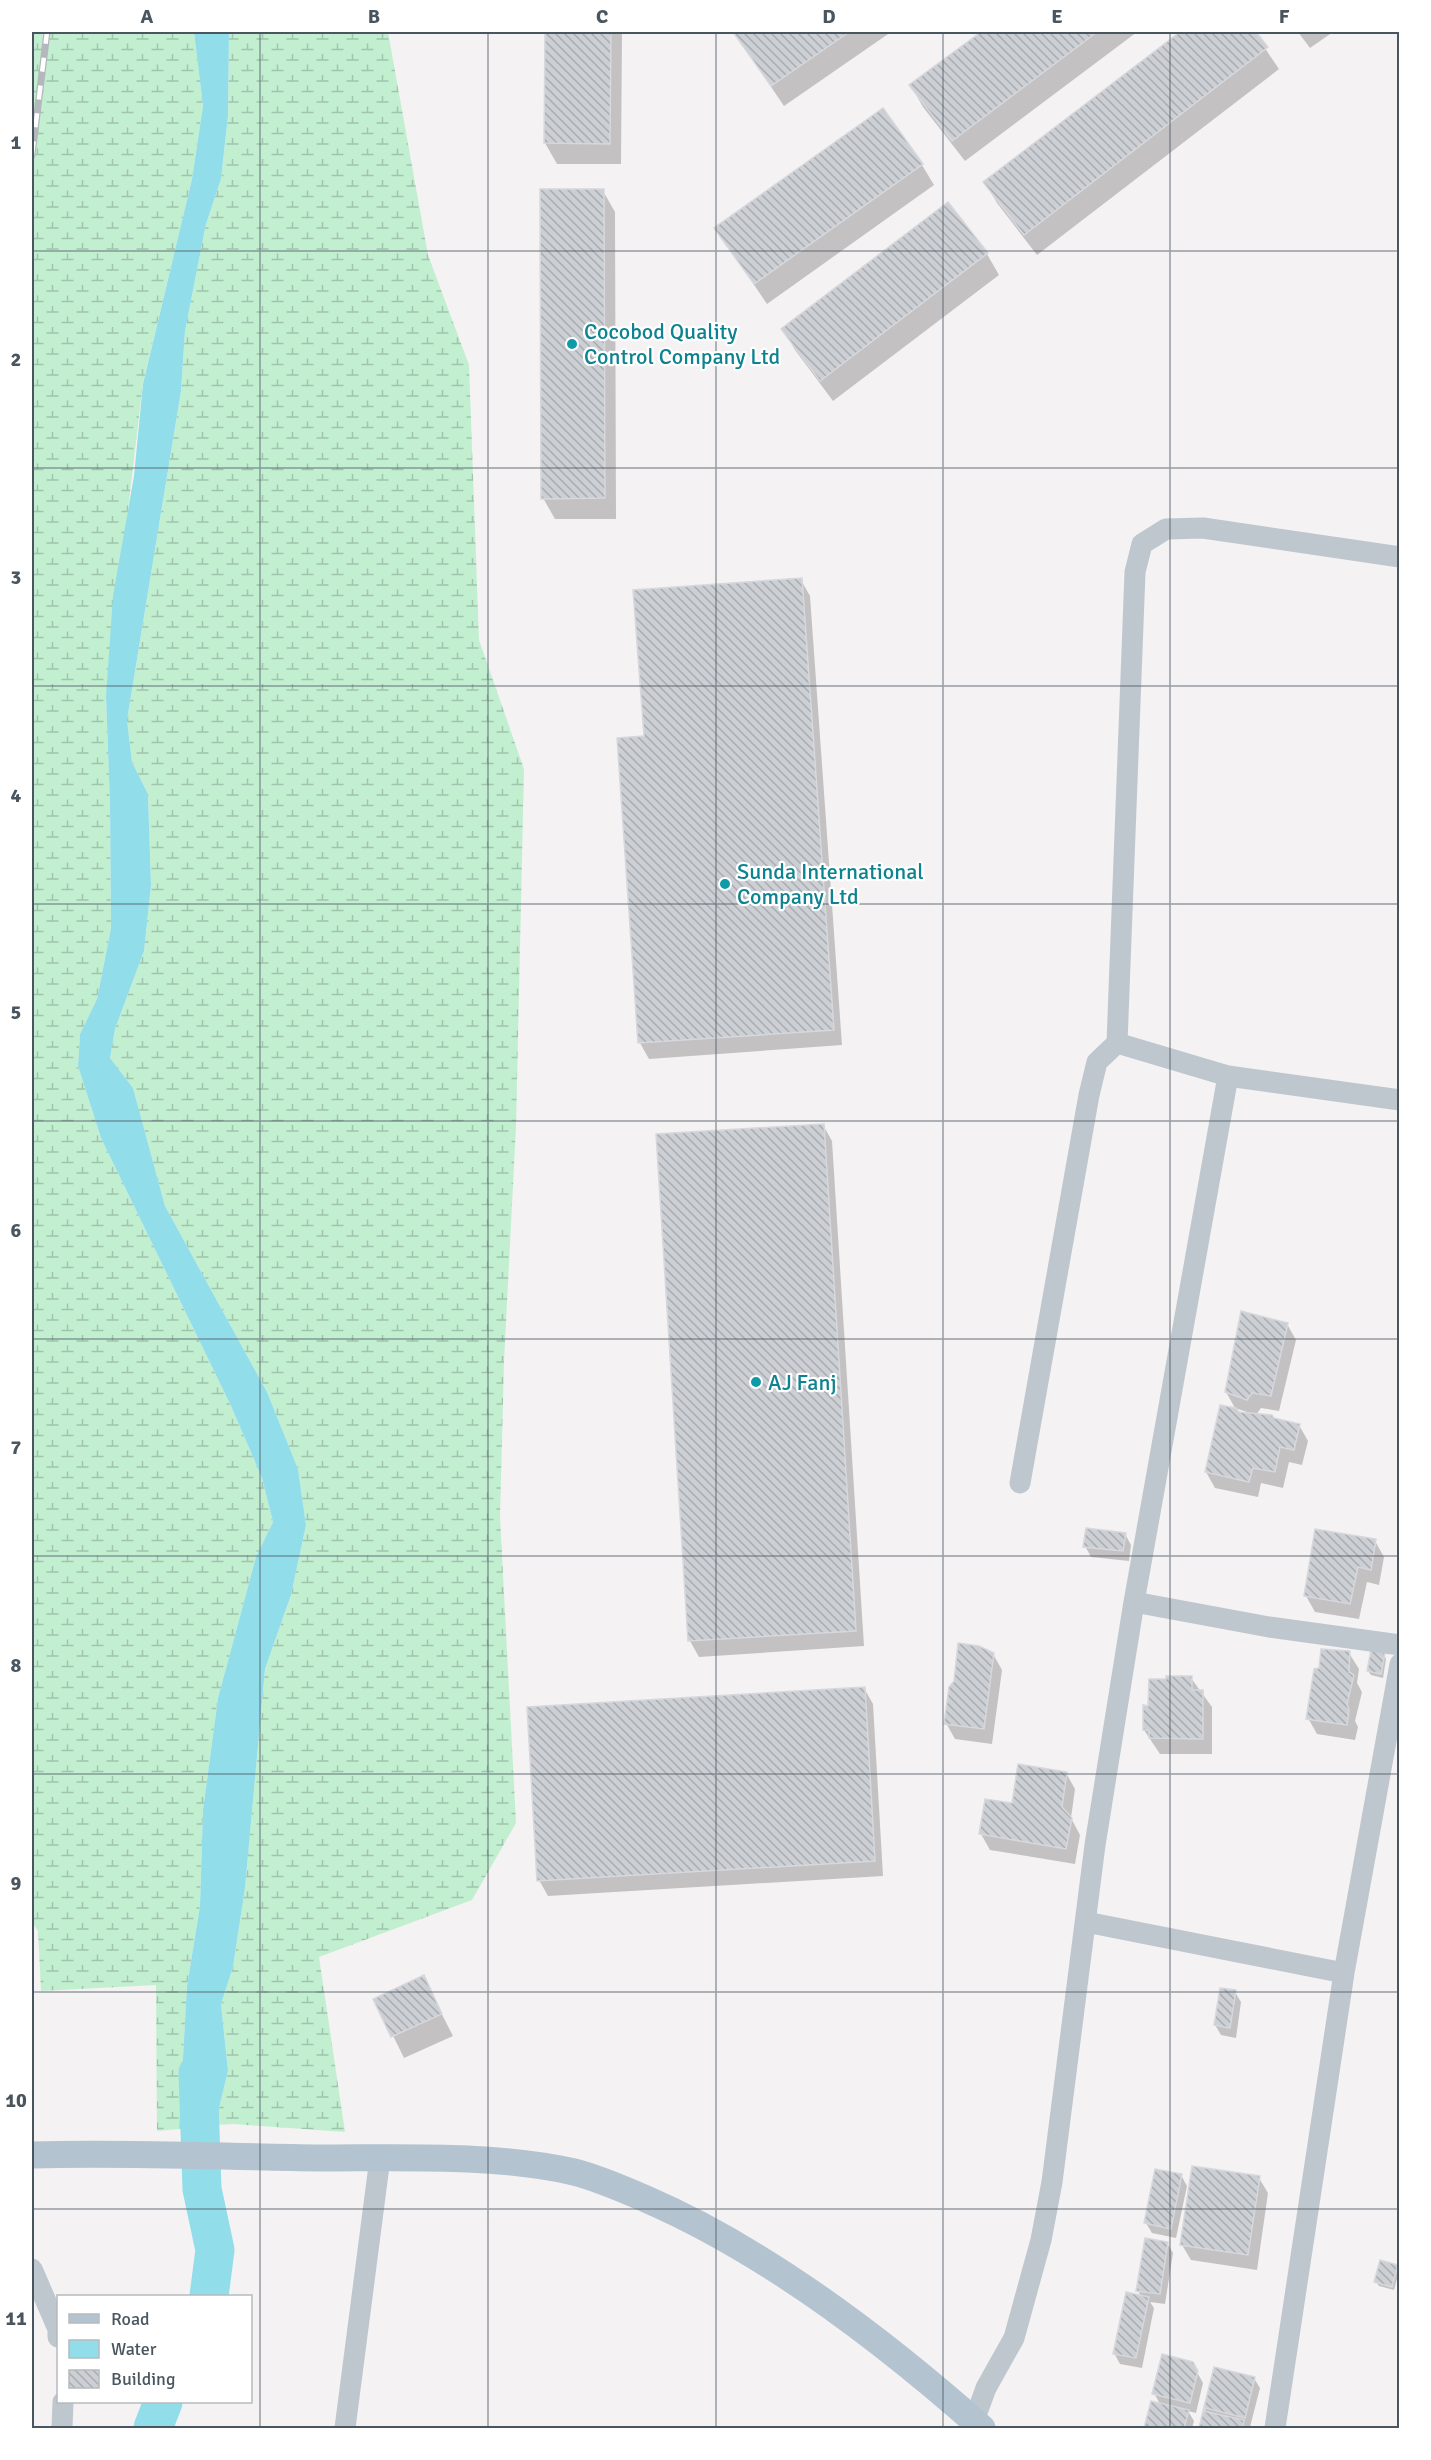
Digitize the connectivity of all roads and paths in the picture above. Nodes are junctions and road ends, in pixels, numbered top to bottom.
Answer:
1 (1400, 557) edge
2 (1117, 1043) junction
3 (1228, 1076) junction
4 (1400, 1100) edge
5 (1020, 1483) dead end
6 (1134, 1602) junction
7 (1400, 1645) edge
8 (1400, 1664) edge
9 (1086, 1922) junction
10 (1344, 1973) junction
11 (32, 2155) edge
12 (380, 2158) junction
13 (32, 2269) edge
14 (57, 2327) edge
15 (63, 2403) edge
16 (978, 2425) edge
17 (62, 2428) edge
18 (345, 2428) edge
19 (1275, 2428) edge

1 - 2 street
2 - 3 street
2 - 5 street
3 - 4 street
3 - 6 street
6 - 7 street
6 - 9 street
8 - 10 street
9 - 10 street
9 - 16 street
10 - 19 street
11 - 12 main road
12 - 16 main road
12 - 18 street
13 - 14 street
15 - 17 street

